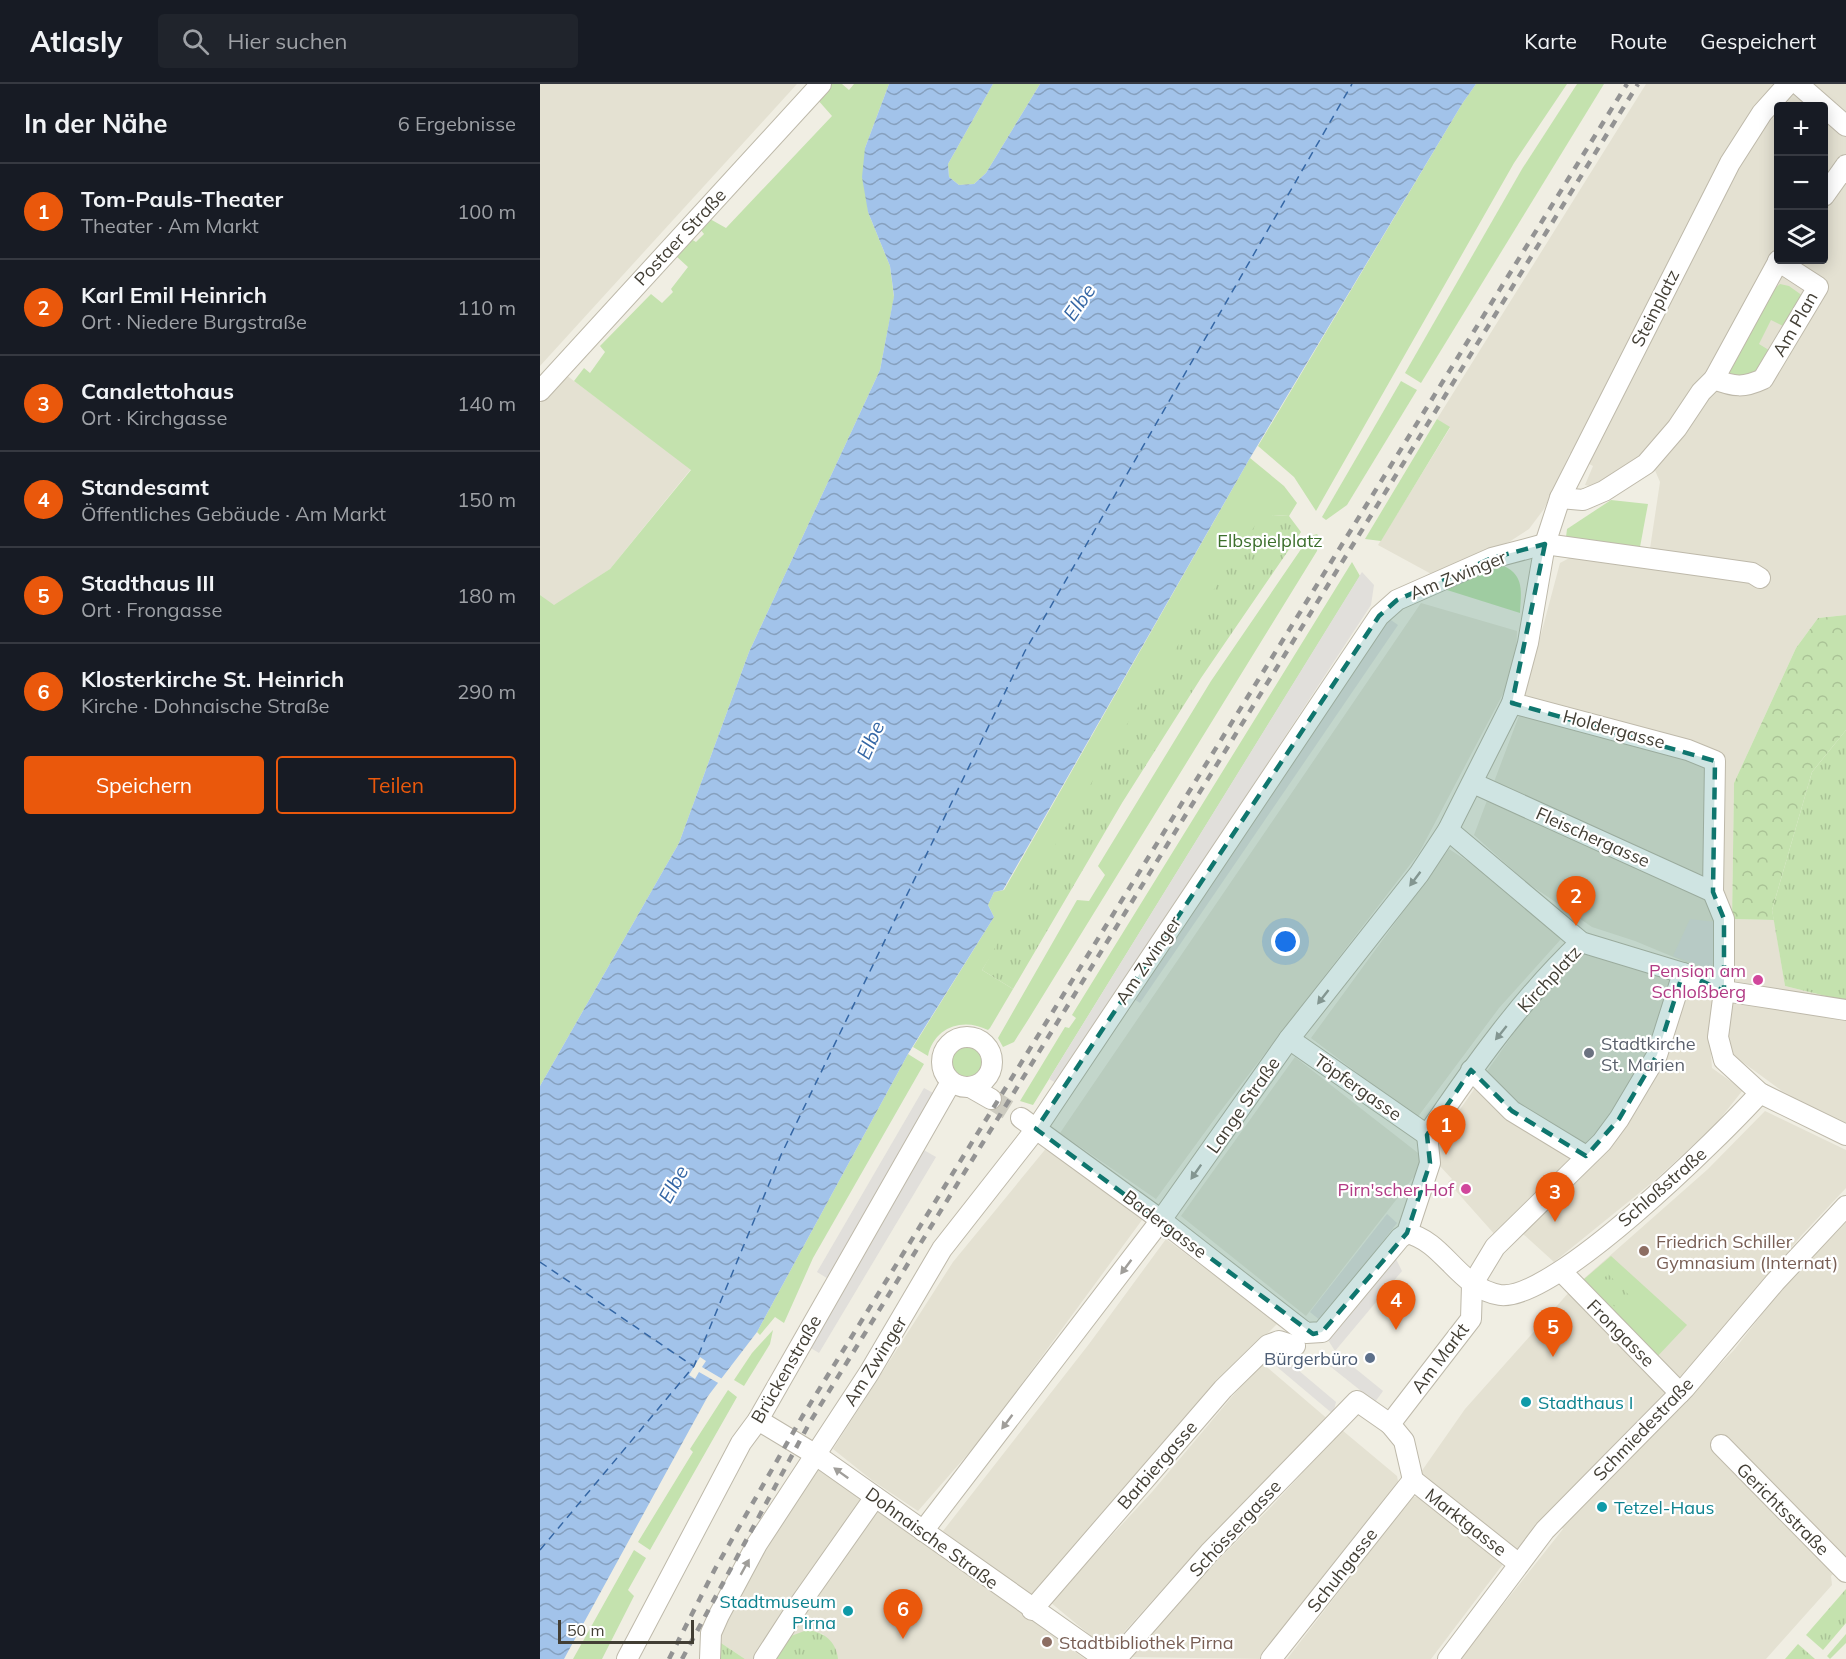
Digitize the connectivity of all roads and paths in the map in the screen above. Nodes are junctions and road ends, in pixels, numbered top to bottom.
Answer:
1 (821, 84) edge
2 (1788, 84) edge
3 (1798, 84) edge
4 (1846, 126) edge
5 (1846, 165) edge
6 (1828, 190) edge
7 (1776, 264) edge
8 (1784, 264) edge
9 (1714, 379) junction
10 (540, 391) edge
11 (1560, 498) junction
12 (1545, 544) junction
13 (1760, 578) dead end
14 (1524, 657) joint
15 (1512, 703) junction
16 (1473, 783) junction
17 (1448, 830) junction
18 (1713, 892) junction
19 (1581, 942) junction
20 (1683, 973) junction
21 (1724, 991) junction
22 (1846, 1010) edge
23 (1289, 1039) junction
24 (1471, 1070) junction
25 (1760, 1093) junction
26 (991, 1099) tunnel mouth
27 (1028, 1124) junction
28 (1427, 1135) junction
29 (1846, 1135) edge
30 (1586, 1156) junction
31 (1846, 1206) edge
32 (1161, 1220) junction
33 (1407, 1233) junction
34 (1560, 1273) junction
35 (1472, 1285) junction
36 (1301, 1339) junction
37 (1682, 1390) junction
38 (758, 1420) junction
39 (1390, 1424) junction
40 (1721, 1445) dead end
41 (816, 1455) junction
42 (1413, 1480) junction
43 (874, 1497) junction
44 (923, 1531) junction
45 (1519, 1564) junction
46 (1846, 1572) edge
47 (1032, 1610) junction
48 (627, 1659) edge
49 (710, 1659) edge
50 (764, 1659) edge
51 (1105, 1659) edge
52 (1116, 1659) edge
53 (1271, 1659) edge
54 (1448, 1659) edge

1 - 10 street, Postaer Straße
2 - 11 street, Steinplatz
3 - 4 street
5 - 6 street
7 - 9 street, Am Plan
8 - 9 street, Am Plan
9 - 11 street, Am Plan
11 - 12 street, Steinplatz
12 - 13 street
12 - 14 street, Steinplatz
12 - 27 street, Am Zwinger
14 - 15 street, Lange Straße
15 - 16 street, Lange Straße
15 - 18 street, Holdergasse
16 - 17 street, Lange Straße
16 - 18 street, Fleischergasse
17 - 19 street
17 -> 23 street, Lange Straße
18 - 21 street
19 - 20 street, Kirchplatz
19 -> 24 street, Kirchplatz
20 - 21 street, Kirchplatz
20 - 30 street
21 - 22 street, Kirchplatz
21 - 25 street
23 - 28 street, Töpfergasse
23 -> 32 street, Lange Straße
24 - 28 street, Kirchplatz
24 - 30 street
25 - 29 street
25 - 34 street, Schloßstraße
26 - 38 street, Brückenstraße
27 - 32 street, Badergasse
27 - 41 street, Am Zwinger
28 - 33 street
30 - 35 street, Am Markt
31 - 37 street, Schmiedestraße
32 - 36 street, Badergasse
32 -> 44 street, Lange Straße
33 - 35 street
33 - 36 street
34 - 35 street
34 - 37 street, Frongasse
35 - 39 street, Am Markt
36 - 47 street, Barbiergasse
37 - 45 street, Schmiedestraße
38 - 41 street, Dohnaische Straße
38 - 48 street, Brückenstraße
39 - 42 street
39 - 52 street, Schössergasse
40 - 46 street, Gerichtsstraße
43 -> 41 street, Dohnaische Straße
49 -> 41 street, Am Zwinger
42 - 45 street, Marktgasse
42 - 53 street, Schuhgasse
43 - 44 street, Dohnaische Straße
43 - 50 street
44 - 47 street, Dohnaische Straße
45 - 54 street, Schmiedestraße
47 - 51 street, Dohnaische Straße

